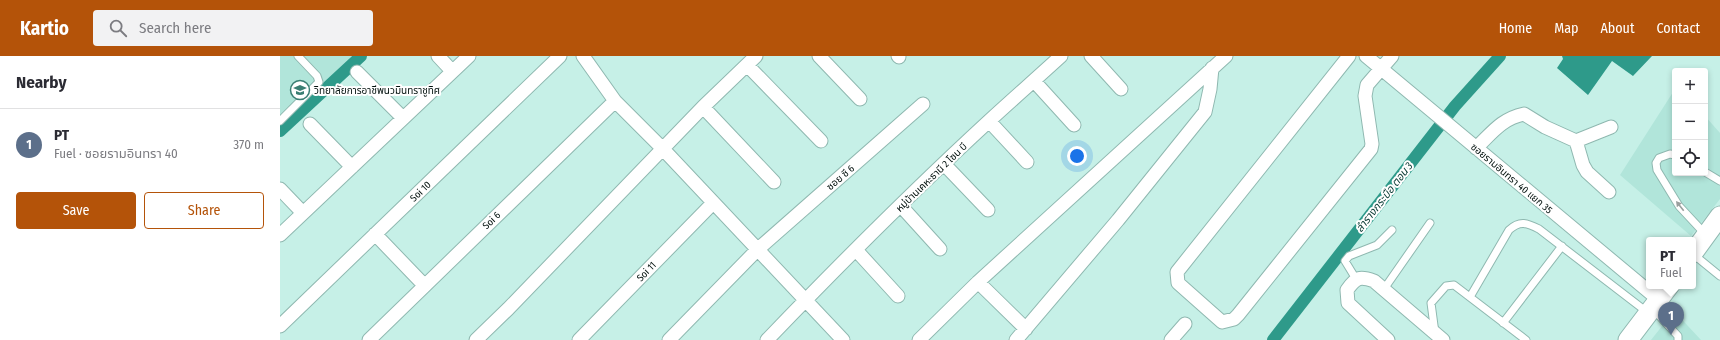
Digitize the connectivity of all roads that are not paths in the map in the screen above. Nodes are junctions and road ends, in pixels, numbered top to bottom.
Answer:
1 (298, 56) edge
2 (438, 56) edge
3 (469, 56) edge
4 (560, 56) edge
5 (583, 56) edge
6 (819, 56) edge
7 (1061, 56) edge
8 (1092, 56) edge
9 (1226, 56) edge
10 (1349, 56) edge
11 (1366, 56) edge
12 (1392, 56) edge
13 (752, 60) edge
14 (1212, 68) junction
15 (1380, 69) junction
16 (452, 71) junction
17 (357, 72) dead end
18 (1034, 81) junction
19 (1121, 89) dead end
20 (860, 99) dead end
21 (615, 101) junction
22 (923, 104) dead end
23 (703, 107) junction
24 (403, 118) junction
25 (280, 121) edge
26 (989, 121) junction
27 (310, 124) dead end
28 (1074, 125) dead end
29 (1610, 127) dead end
30 (821, 141) dead end
31 (1576, 141) junction
32 (662, 148) junction
33 (1476, 148) junction
34 (1672, 154) edge
35 (1027, 162) dead end
36 (944, 164) junction
37 (352, 167) junction
38 (1708, 174) edge
39 (1720, 181) edge
40 (774, 182) dead end
41 (280, 190) edge
42 (1609, 192) dead end
43 (713, 202) junction
44 (901, 206) junction
45 (988, 210) dead end
46 (303, 213) junction
47 (1720, 217) edge
48 (1430, 223) dead end
49 (1392, 230) dead end
50 (375, 234) junction
51 (280, 235) edge
52 (1706, 235) junction
53 (1562, 246) junction
54 (940, 249) dead end
55 (757, 250) junction
56 (856, 250) junction
57 (1696, 250) edge
58 (1696, 256) edge
59 (1720, 276) edge
60 (1356, 279) junction
61 (978, 282) junction
62 (424, 285) junction
63 (1384, 289) junction
64 (898, 296) dead end
65 (1470, 297) junction
66 (805, 301) junction
67 (1658, 302) edge
68 (1503, 322) junction
69 (1185, 324) dead end
70 (280, 326) edge
71 (1026, 329) junction
72 (1439, 337) edge
73 (478, 339) edge
74 (368, 340) edge
75 (579, 340) edge
76 (669, 340) edge
77 (768, 340) edge
78 (843, 340) edge
79 (919, 340) edge
80 (1016, 340) edge
81 (1171, 340) edge
82 (1388, 340) edge
83 (1526, 340) edge
84 (1628, 340) edge
85 (1678, 340) edge

1 - 25 lane
2 - 16 street
3 - 16 street
4 - 50 street, Soi 10
5 - 21 street
6 - 20 street
7 - 18 street, หมู่บ้านเคหะธานี 2 โซน บี
8 - 19 street
9 - 14 street
10 - 15 street
11 - 15 street, ซอยรามอินทรา 40 แยก 35
12 - 15 street
13 - 23 street
13 - 30 street
14 - 61 street
14 - 71 street
15 - 33 street, ซอยรามอินทรา 40 แยก 35
16 - 24 street
17 - 24 street
18 - 26 street, หมู่บ้านเคหะธานี 2 โซน บี
18 - 28 street
21 - 32 street
21 - 62 street, Soi 6
22 - 55 street, ซอย ซี 6
23 - 32 street
23 - 40 street
24 - 37 street
26 - 35 street
26 - 36 street, หมู่บ้านเคหะธานี 2 โซน บี
27 - 37 street
29 - 31 street
31 - 33 street
31 - 42 street
32 - 43 street
32 - 73 street
33 - 67 street, ซอยรามอินทรา 40 แยก 35
52 -> 34 lane
36 - 44 street, หมู่บ้านเคหะธานี 2 โซน บี
36 - 45 street
37 - 46 street
38 - 39 lane
41 - 46 street
43 - 55 street
43 - 75 street, Soi 11
44 - 54 street
44 - 56 street, หมู่บ้านเคหะธานี 2 โซน บี
46 - 51 street
47 - 52 street
48 - 63 lane
49 - 60 lane
50 - 62 street
50 - 70 street, Soi 10
52 - 57 street
53 - 65 lane
53 - 67 lane
53 - 68 lane
55 - 66 street
55 - 76 street, ซอย ซี 6
56 - 64 street
56 - 66 street, หมู่บ้านเคหะธานี 2 โซน บี
58 - 59 lane
60 - 63 street
60 - 82 street
61 - 71 street
61 - 79 street
62 - 74 street, Soi 6
63 - 72 street
65 - 68 lane
65 - 72 lane
66 - 77 street, หมู่บ้านเคหะธานี 2 โซน บี
66 - 78 street
67 - 84 street
67 - 85 lane
68 - 83 lane
69 - 81 street
71 - 80 street

